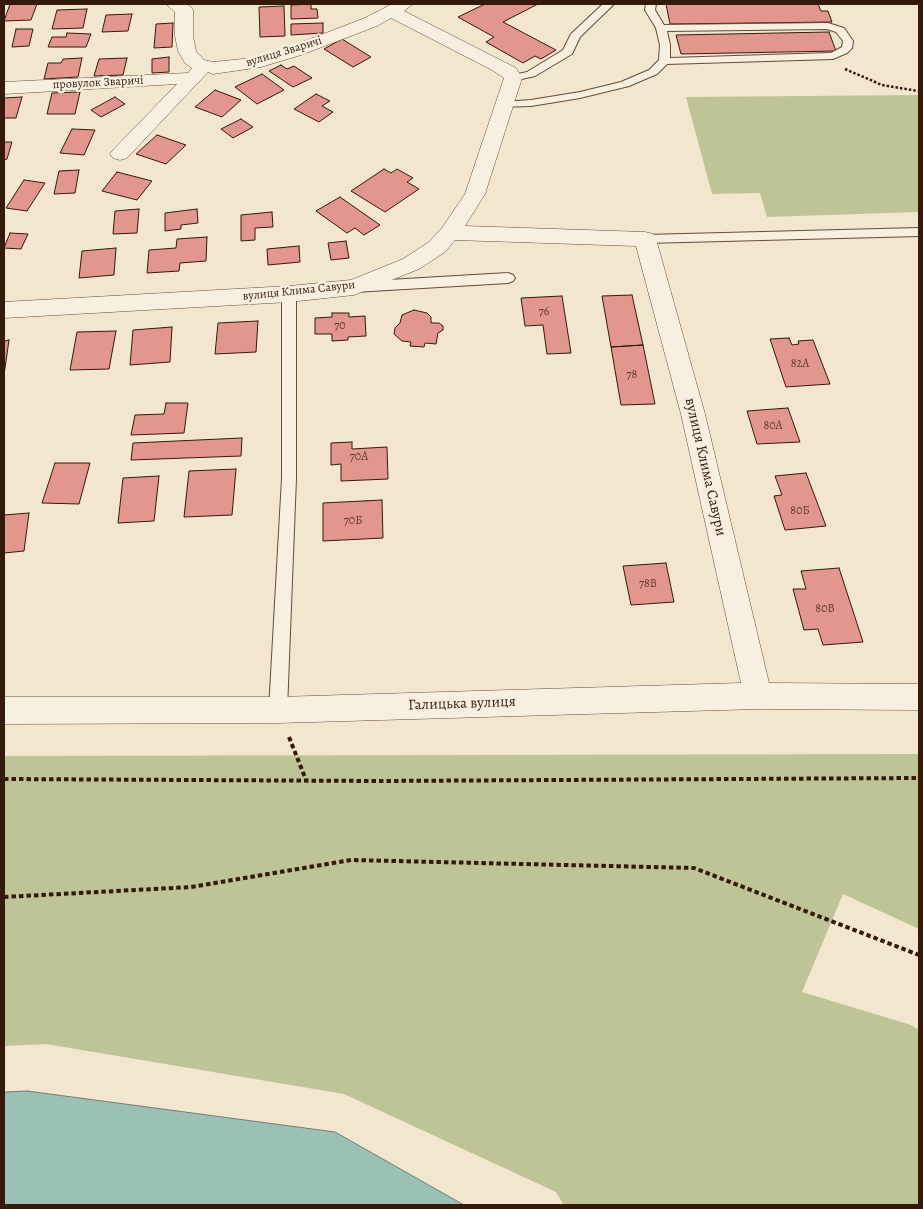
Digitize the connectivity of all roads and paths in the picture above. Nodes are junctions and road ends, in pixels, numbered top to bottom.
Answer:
1 (176, 4) edge
2 (609, 4) edge
3 (651, 4) edge
4 (397, 8) edge
5 (661, 28) junction
6 (833, 56) junction
7 (664, 60) junction
8 (199, 72) junction
9 (514, 78) junction
10 (4, 88) edge
11 (918, 91) edge
12 (503, 105) junction
13 (120, 154) dead end
14 (919, 232) edge
15 (450, 234) junction
16 (645, 239) junction
17 (508, 278) dead end
18 (354, 288) junction
19 (289, 294) junction
20 (4, 310) edge
21 (758, 696) junction
22 (919, 697) edge
23 (278, 710) junction
24 (4, 711) edge
25 (919, 778) edge
26 (4, 779) edge
27 (306, 780) junction
28 (4, 897) edge
29 (919, 955) edge

1 - 8 street
2 - 9 lane
3 - 5 lane
4 - 8 street, вулиця Зваричі
4 - 9 street
5 - 6 lane
5 - 7 lane
6 - 7 lane
6 - 11 path
7 - 12 lane
8 - 10 street, провулок Зваричі
8 - 13 street
9 - 12 street, вулиця Клима Савури
12 - 15 street, вулиця Клима Савури
14 - 16 lane
15 - 16 street
15 - 18 street, вулиця Клима Савури
16 - 21 street, вулиця Клима Савури
17 - 18 lane
18 - 19 street, вулиця Клима Савури
19 - 20 street, вулиця Клима Савури
19 - 23 lane
21 - 22 street, Галицька вулиця
21 - 23 street, Галицька вулиця
23 - 24 street, Галицька вулиця
23 - 27 path
25 - 27 path
26 - 27 path
28 - 29 path

